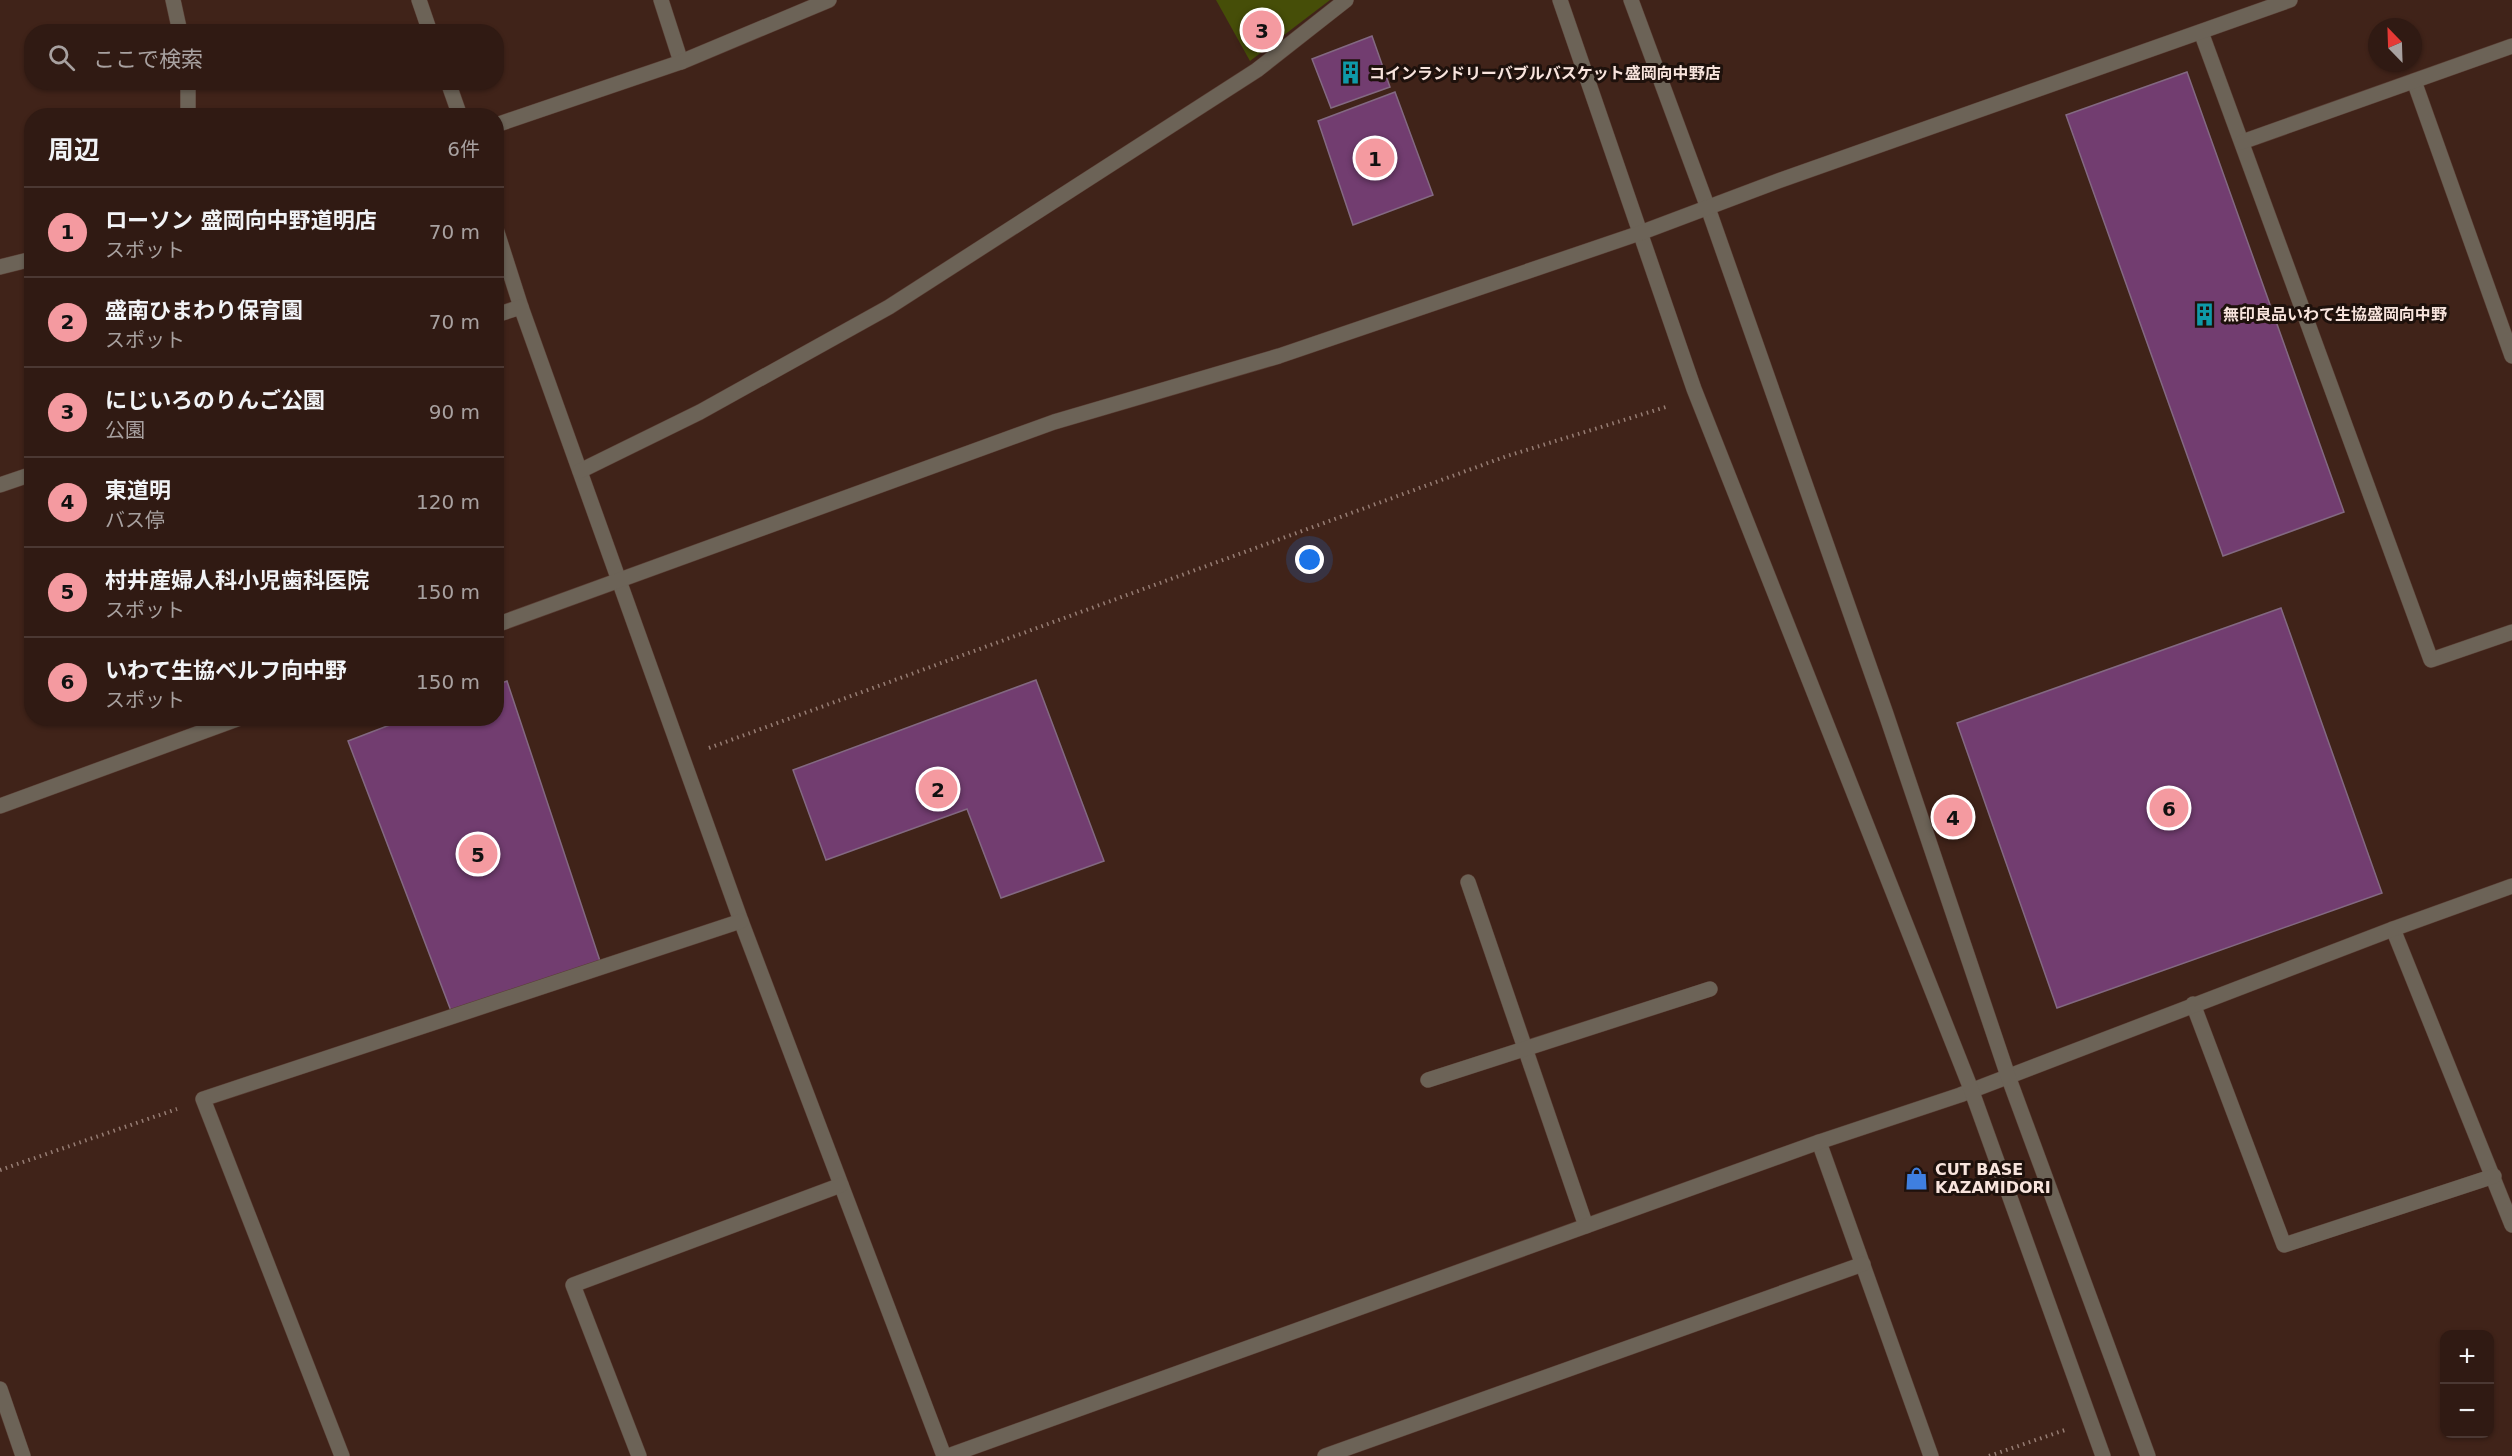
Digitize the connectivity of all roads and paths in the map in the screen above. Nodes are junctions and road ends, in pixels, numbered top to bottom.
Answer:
1 (173, 0) edge
2 (419, 0) edge
3 (661, 0) edge
4 (829, 0) edge
5 (1346, 0) edge
6 (1560, 0) edge
7 (1631, 0) edge
8 (2290, 0) edge
9 (178, 24) edge
10 (427, 24) edge
11 (2201, 32) junction
12 (2512, 46) edge
13 (681, 62) junction
14 (2414, 81) junction
15 (188, 90) edge
16 (451, 90) edge
17 (188, 108) edge
18 (457, 108) edge
19 (504, 122) edge
20 (2242, 142) junction
21 (1708, 208) junction
22 (1640, 233) junction
23 (504, 255) edge
24 (24, 261) edge
25 (0, 267) edge
26 (521, 307) junction
27 (504, 312) edge
28 (2512, 356) edge
29 (1666, 407) dead end
30 (580, 471) junction
31 (24, 477) edge
32 (0, 485) edge
33 (620, 580) junction
34 (504, 622) edge
35 (2512, 632) edge
36 (218, 726) edge
37 (683, 758) junction
38 (0, 806) edge
39 (1468, 882) dead end
40 (2512, 886) edge
41 (741, 921) junction
42 (2393, 929) junction
43 (1710, 989) dead end
44 (2193, 1004) junction
45 (1525, 1048) junction
46 (2008, 1076) junction
47 (1428, 1080) dead end
48 (1971, 1089) junction
49 (203, 1099) junction
50 (1819, 1142) junction
51 (0, 1170) edge
52 (2494, 1176) junction
53 (841, 1185) junction
54 (2512, 1225) edge
55 (1586, 1226) junction
56 (1863, 1264) junction
57 (0, 1389) edge
58 (2091, 1421) junction
59 (24, 1456) edge
60 (342, 1456) edge
61 (639, 1456) edge
62 (946, 1456) edge
63 (1325, 1456) edge
64 (1931, 1456) edge
65 (1989, 1456) edge
66 (2103, 1456) edge
67 (2148, 1456) edge

1 - 9 street
2 - 10 street
3 - 13 street
4 - 13 street
5 - 30 street
6 - 22 street
7 - 21 street
8 - 11 street
11 - 20 street
11 - 21 street
12 - 14 street
13 - 19 street
14 - 20 street
14 - 28 street
15 - 17 street
16 - 18 street
20 - 35 street
21 - 22 street
21 - 46 street
22 - 33 street
22 - 48 street
23 - 26 street
24 - 25 street
26 - 27 street
26 - 30 street
29 - 37 path
30 - 33 street
31 - 32 street
33 - 34 street
33 - 37 street
36 - 38 street
37 - 41 street
39 - 45 street
40 - 42 street
41 - 49 street
41 - 53 street
42 - 44 street
42 - 52 street
43 - 45 street
44 - 46 street
44 - 52 street
45 - 47 street
45 - 55 street
46 - 48 street
46 - 67 street
48 - 50 street
48 - 58 street
49 - 51 path
49 - 60 street
50 - 55 street
50 - 56 street
52 - 54 street
53 - 61 street
53 - 62 street
55 - 62 street
56 - 63 street
56 - 64 street
57 - 59 street
58 - 65 path
58 - 66 street

